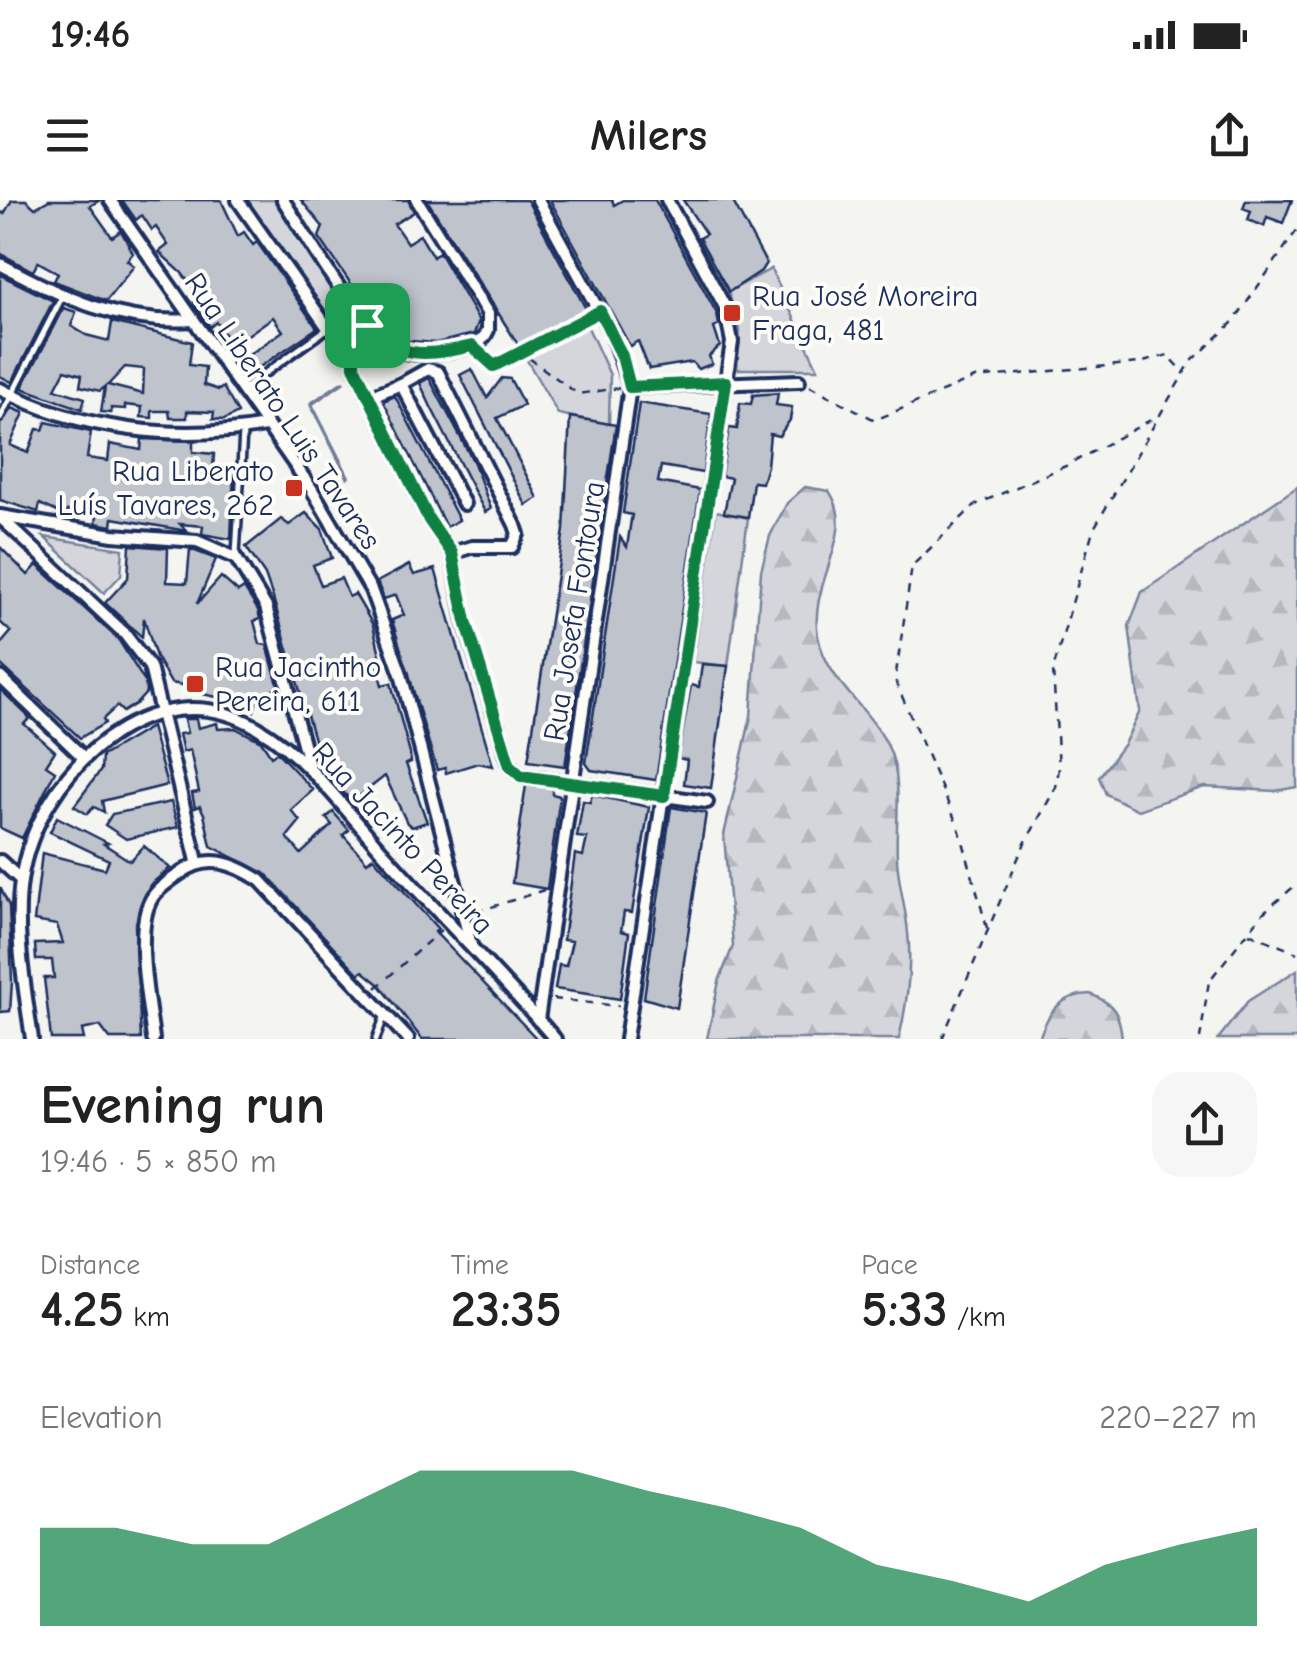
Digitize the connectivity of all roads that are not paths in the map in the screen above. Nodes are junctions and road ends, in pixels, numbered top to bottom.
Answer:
1 (110, 200) edge
2 (238, 200) edge
3 (283, 200) edge
4 (416, 200) edge
5 (538, 200) edge
6 (666, 200) edge
7 (0, 264) edge
8 (62, 296) junction
9 (356, 310) junction
10 (600, 311) junction
11 (192, 320) junction
12 (367, 325) junction
13 (328, 328) junction
14 (472, 346) junction
15 (800, 381) road end
16 (726, 382) junction
17 (402, 384) junction
18 (630, 387) junction
19 (0, 389) edge
20 (240, 391) junction
21 (12, 395) junction
22 (369, 398) junction
23 (0, 418) edge
24 (265, 426) junction
25 (244, 430) junction
26 (464, 504) dead end
27 (0, 517) edge
28 (452, 553) junction
29 (236, 558) junction
30 (0, 676) edge
31 (163, 709) junction
32 (82, 756) junction
33 (310, 769) junction
34 (572, 782) junction
35 (664, 796) junction
36 (707, 802) dead end
37 (0, 861) edge
38 (198, 862) junction
39 (21, 880) junction
40 (472, 949) junction
41 (385, 1015) junction
42 (538, 1020) junction
43 (550, 1037) edge
44 (32, 1039) edge
45 (153, 1039) edge
46 (376, 1039) edge
47 (408, 1039) edge
48 (626, 1039) edge

1 - 11 street, Rua Liberato Luis Tavares
2 - 13 street
3 - 9 street
4 - 14 street
5 - 10 street
6 - 16 street
7 - 8 street
8 - 11 street
8 - 21 lane
9 - 12 street
9 - 13 street
10 - 14 lane
10 - 18 street
11 - 20 street, Rua Liberato Luis Tavares
12 - 14 street
12 - 22 street
13 - 20 lane
15 - 16 street
16 - 18 street
16 - 35 street
17 - 22 street
17 - 26 street
17 - 28 street
18 - 34 street, Rua Josefa Fontoura
19 - 21 street
20 - 24 street, Rua Liberato Luis Tavares
21 - 23 lane
21 - 25 street
22 - 28 street
24 - 25 street
24 - 40 street, Rua Liberato Luis Tavares
25 - 29 lane
27 - 29 street
27 - 31 street
28 - 34 street
29 - 33 street
30 - 32 street
31 - 32 street
31 - 33 street, Rua Jacinto Pereira
31 - 38 street
32 - 39 street
33 - 40 street, Rua Jacinto Pereira
34 - 35 street
34 - 42 street, Rua Josefa Fontoura
35 - 36 street
35 - 48 street
37 - 39 street
38 - 41 street
38 - 45 street
39 - 44 street
40 - 42 street, Rua Jacinto Pereira
41 - 46 lane
41 - 47 street
42 - 43 street, Rua Jacinto Pereira

